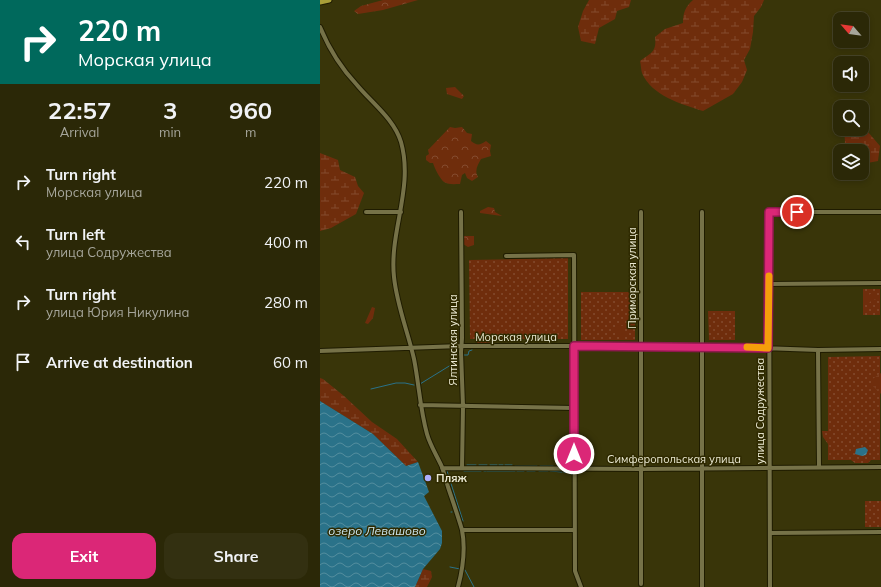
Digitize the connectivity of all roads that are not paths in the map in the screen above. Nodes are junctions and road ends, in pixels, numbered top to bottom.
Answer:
1 (329, 0) edge
2 (320, 2) edge
3 (320, 27) edge
4 (366, 212) dead end
5 (401, 212) junction
6 (462, 212) dead end
7 (641, 212) dead end
8 (702, 212) dead end
9 (881, 212) edge
10 (506, 256) dead end
11 (881, 283) edge
12 (769, 284) junction
13 (461, 346) junction
14 (574, 346) junction
15 (702, 346) junction
16 (411, 347) junction
17 (641, 347) junction
18 (768, 348) junction
19 (881, 349) edge
20 (818, 350) junction
21 (320, 352) edge
22 (420, 405) junction
23 (463, 406) junction
24 (574, 408) junction
25 (820, 467) junction
26 (881, 467) edge
27 (442, 468) junction
28 (462, 468) junction
29 (701, 468) junction
30 (770, 468) junction
31 (574, 469) junction
32 (641, 469) junction
33 (462, 530) junction
34 (574, 530) junction
35 (881, 532) edge
36 (770, 533) junction
37 (641, 584) dead end
38 (458, 587) edge
39 (581, 587) edge
40 (702, 587) edge
41 (770, 587) edge

1 - 2 main road
3 - 5 street
4 - 5 street
5 - 16 street
6 - 13 street, Ялтинская улица
7 - 17 street, Приморская улица
8 - 15 street
9 - 12 street, улица Содружества
10 - 14 street
11 - 12 street
12 - 18 street, улица Содружества
13 - 14 street, Морская улица
13 - 16 street, Морская улица
13 - 23 street, Ялтинская улица
14 - 17 street, Морская улица
14 - 24 street
15 - 17 street, Морская улица
15 - 18 street, Морская улица
15 - 29 street
16 - 21 street, Морская улица
16 - 22 street
17 - 32 street, Приморская улица
18 - 20 street, Морская улица
18 - 30 street, улица Содружества
19 - 20 street, Морская улица
20 - 25 street
22 - 23 street
22 - 27 street
23 - 24 street
23 - 28 street, Ялтинская улица
24 - 31 street
25 - 26 street, Симферопольская улица
25 - 30 street, Симферопольская улица
27 - 28 street, Симферопольская улица
27 - 33 street
28 - 31 street, Симферопольская улица
29 - 30 street, Симферопольская улица
29 - 32 street, Симферопольская улица
29 - 40 street
30 - 36 street, улица Содружества
31 - 32 street, Симферопольская улица
31 - 34 street
32 - 37 street, Приморская улица
33 - 34 street
33 - 38 street
34 - 39 street
35 - 36 street
36 - 41 street, улица Содружества

